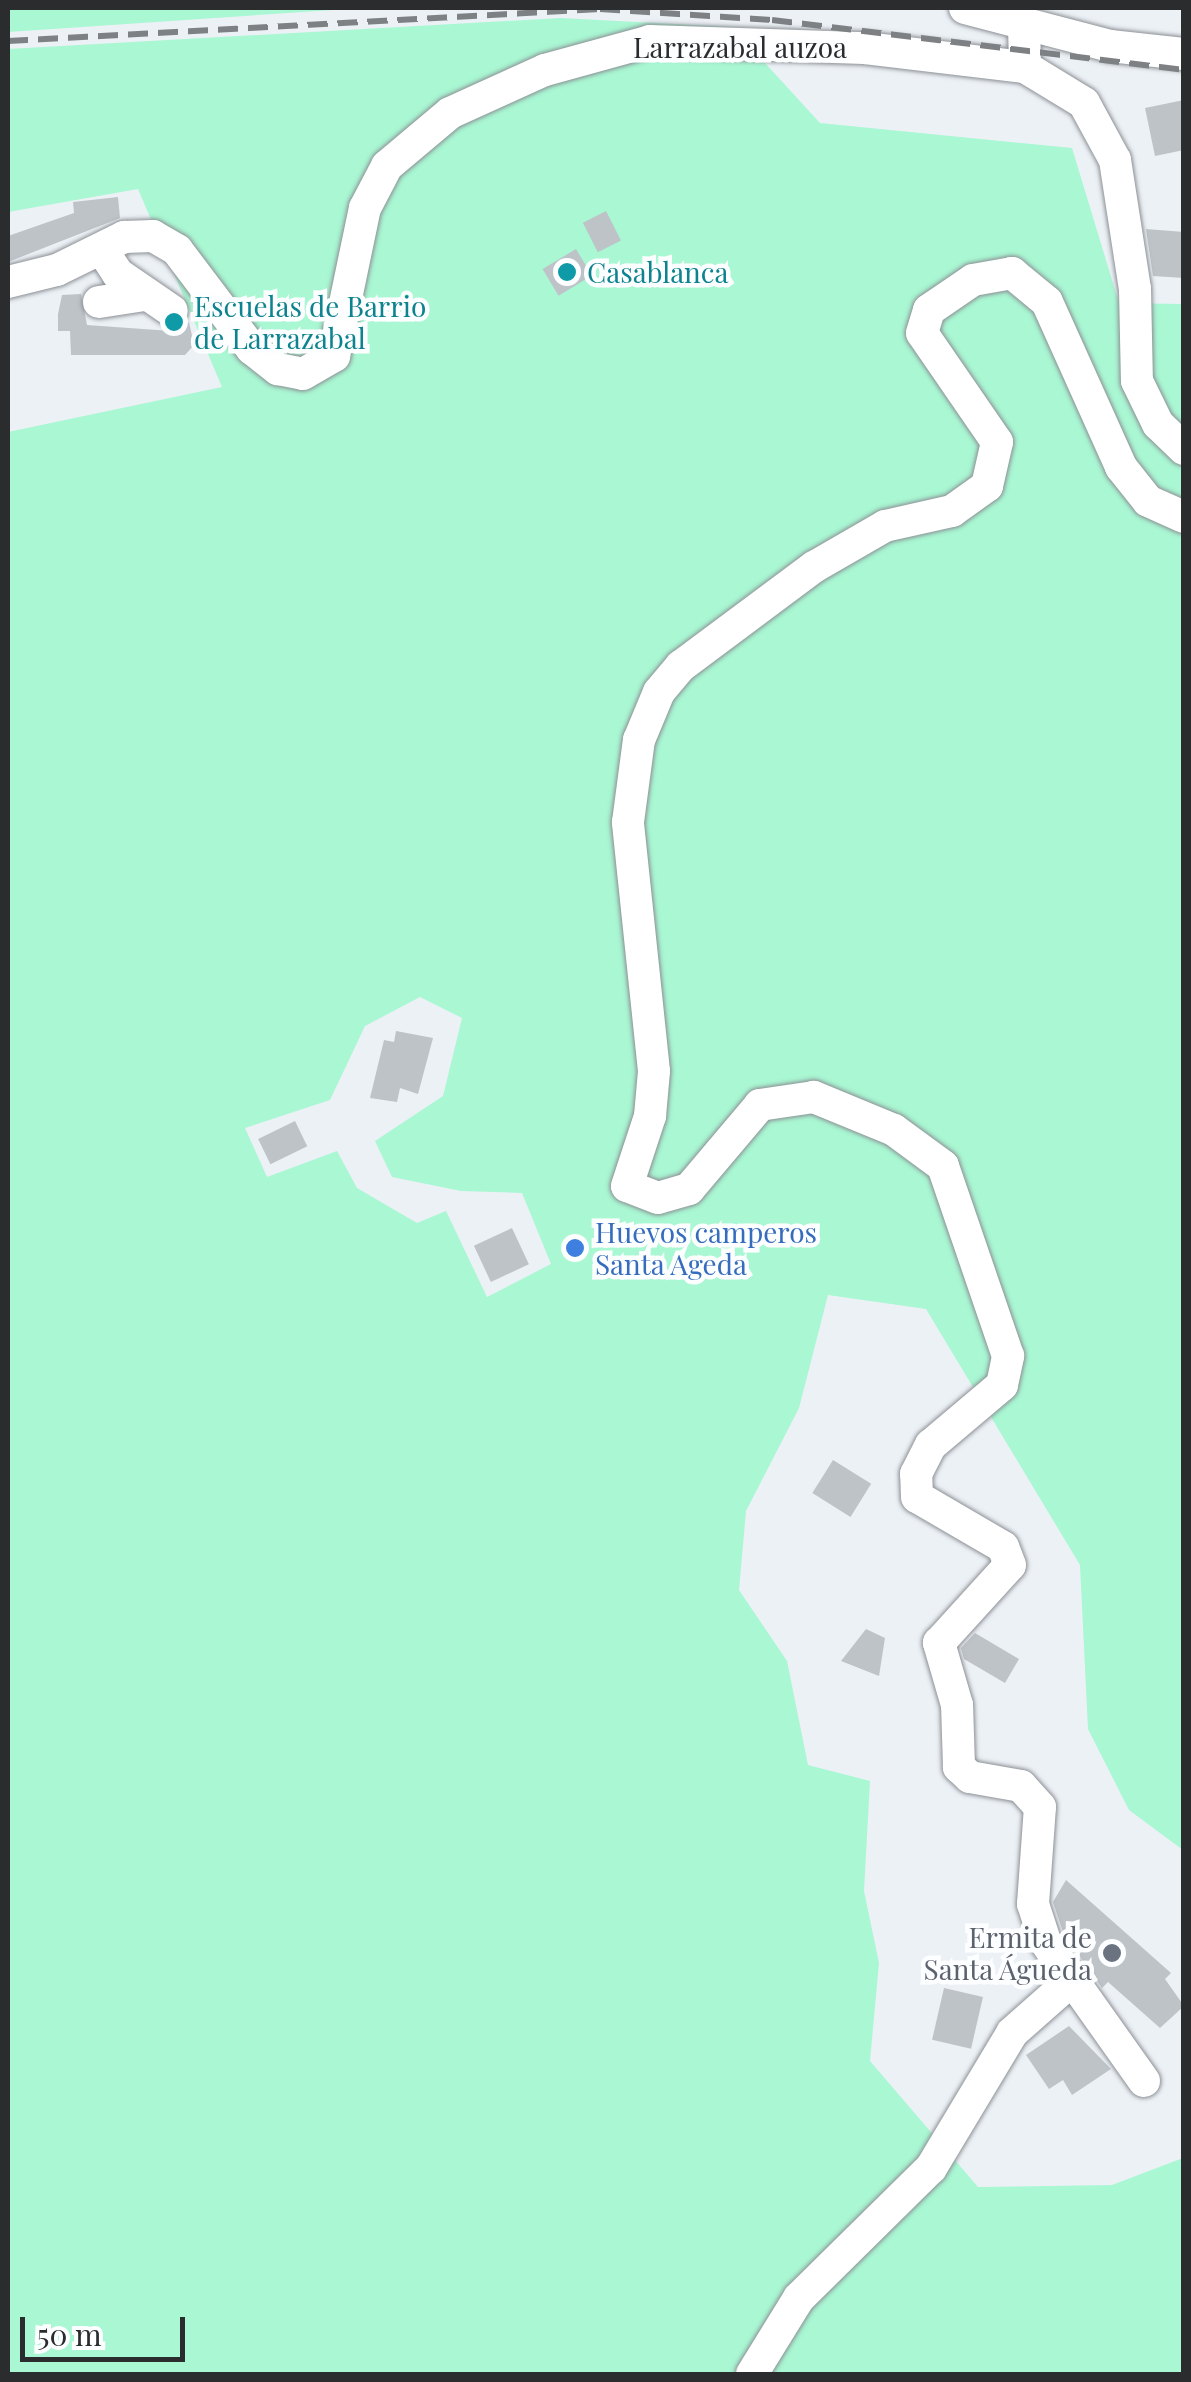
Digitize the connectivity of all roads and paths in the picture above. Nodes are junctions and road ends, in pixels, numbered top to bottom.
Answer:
1 (965, 8) edge
2 (1024, 23) junction
3 (1184, 54) edge
4 (1025, 67) junction
5 (102, 251) junction
6 (8, 282) edge
7 (99, 302) dead end
8 (1184, 449) edge
9 (1184, 516) edge
10 (1073, 1979) junction
11 (1144, 2082) dead end
12 (752, 2374) edge

1 - 2 street
2 - 3 street
2 - 4 street
4 - 5 street, Larrazabal auzoa
4 - 8 street
5 - 6 street, Larrazabal auzoa
5 - 7 street
9 - 10 street
10 - 11 street
10 - 12 street

